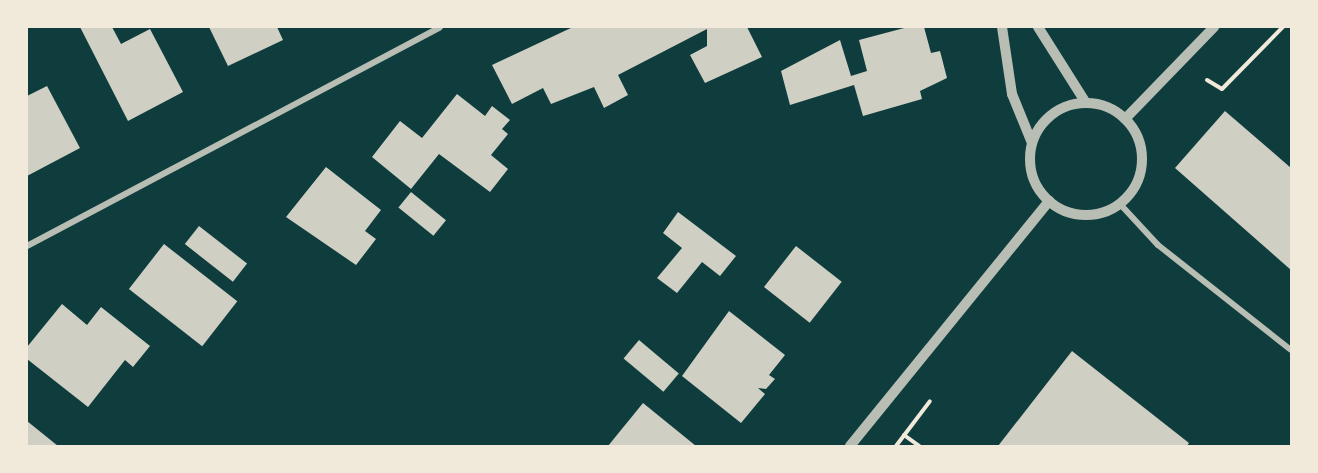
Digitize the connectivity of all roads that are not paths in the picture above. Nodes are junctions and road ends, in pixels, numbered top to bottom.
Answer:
1 (440, 27) edge
2 (1002, 27) edge
3 (1038, 27) edge
4 (1214, 27) edge
5 (1086, 103) junction
6 (1125, 119) junction
7 (1032, 143) junction
8 (1049, 201) junction
9 (1120, 204) junction
10 (27, 246) edge
11 (1291, 350) edge
12 (850, 446) edge

1 - 10 street
2 - 7 street
3 - 5 street
4 - 6 street
5 - 6 street
5 - 7 street
6 - 9 street
7 - 8 street
8 - 9 street
8 - 12 street
9 - 11 street

